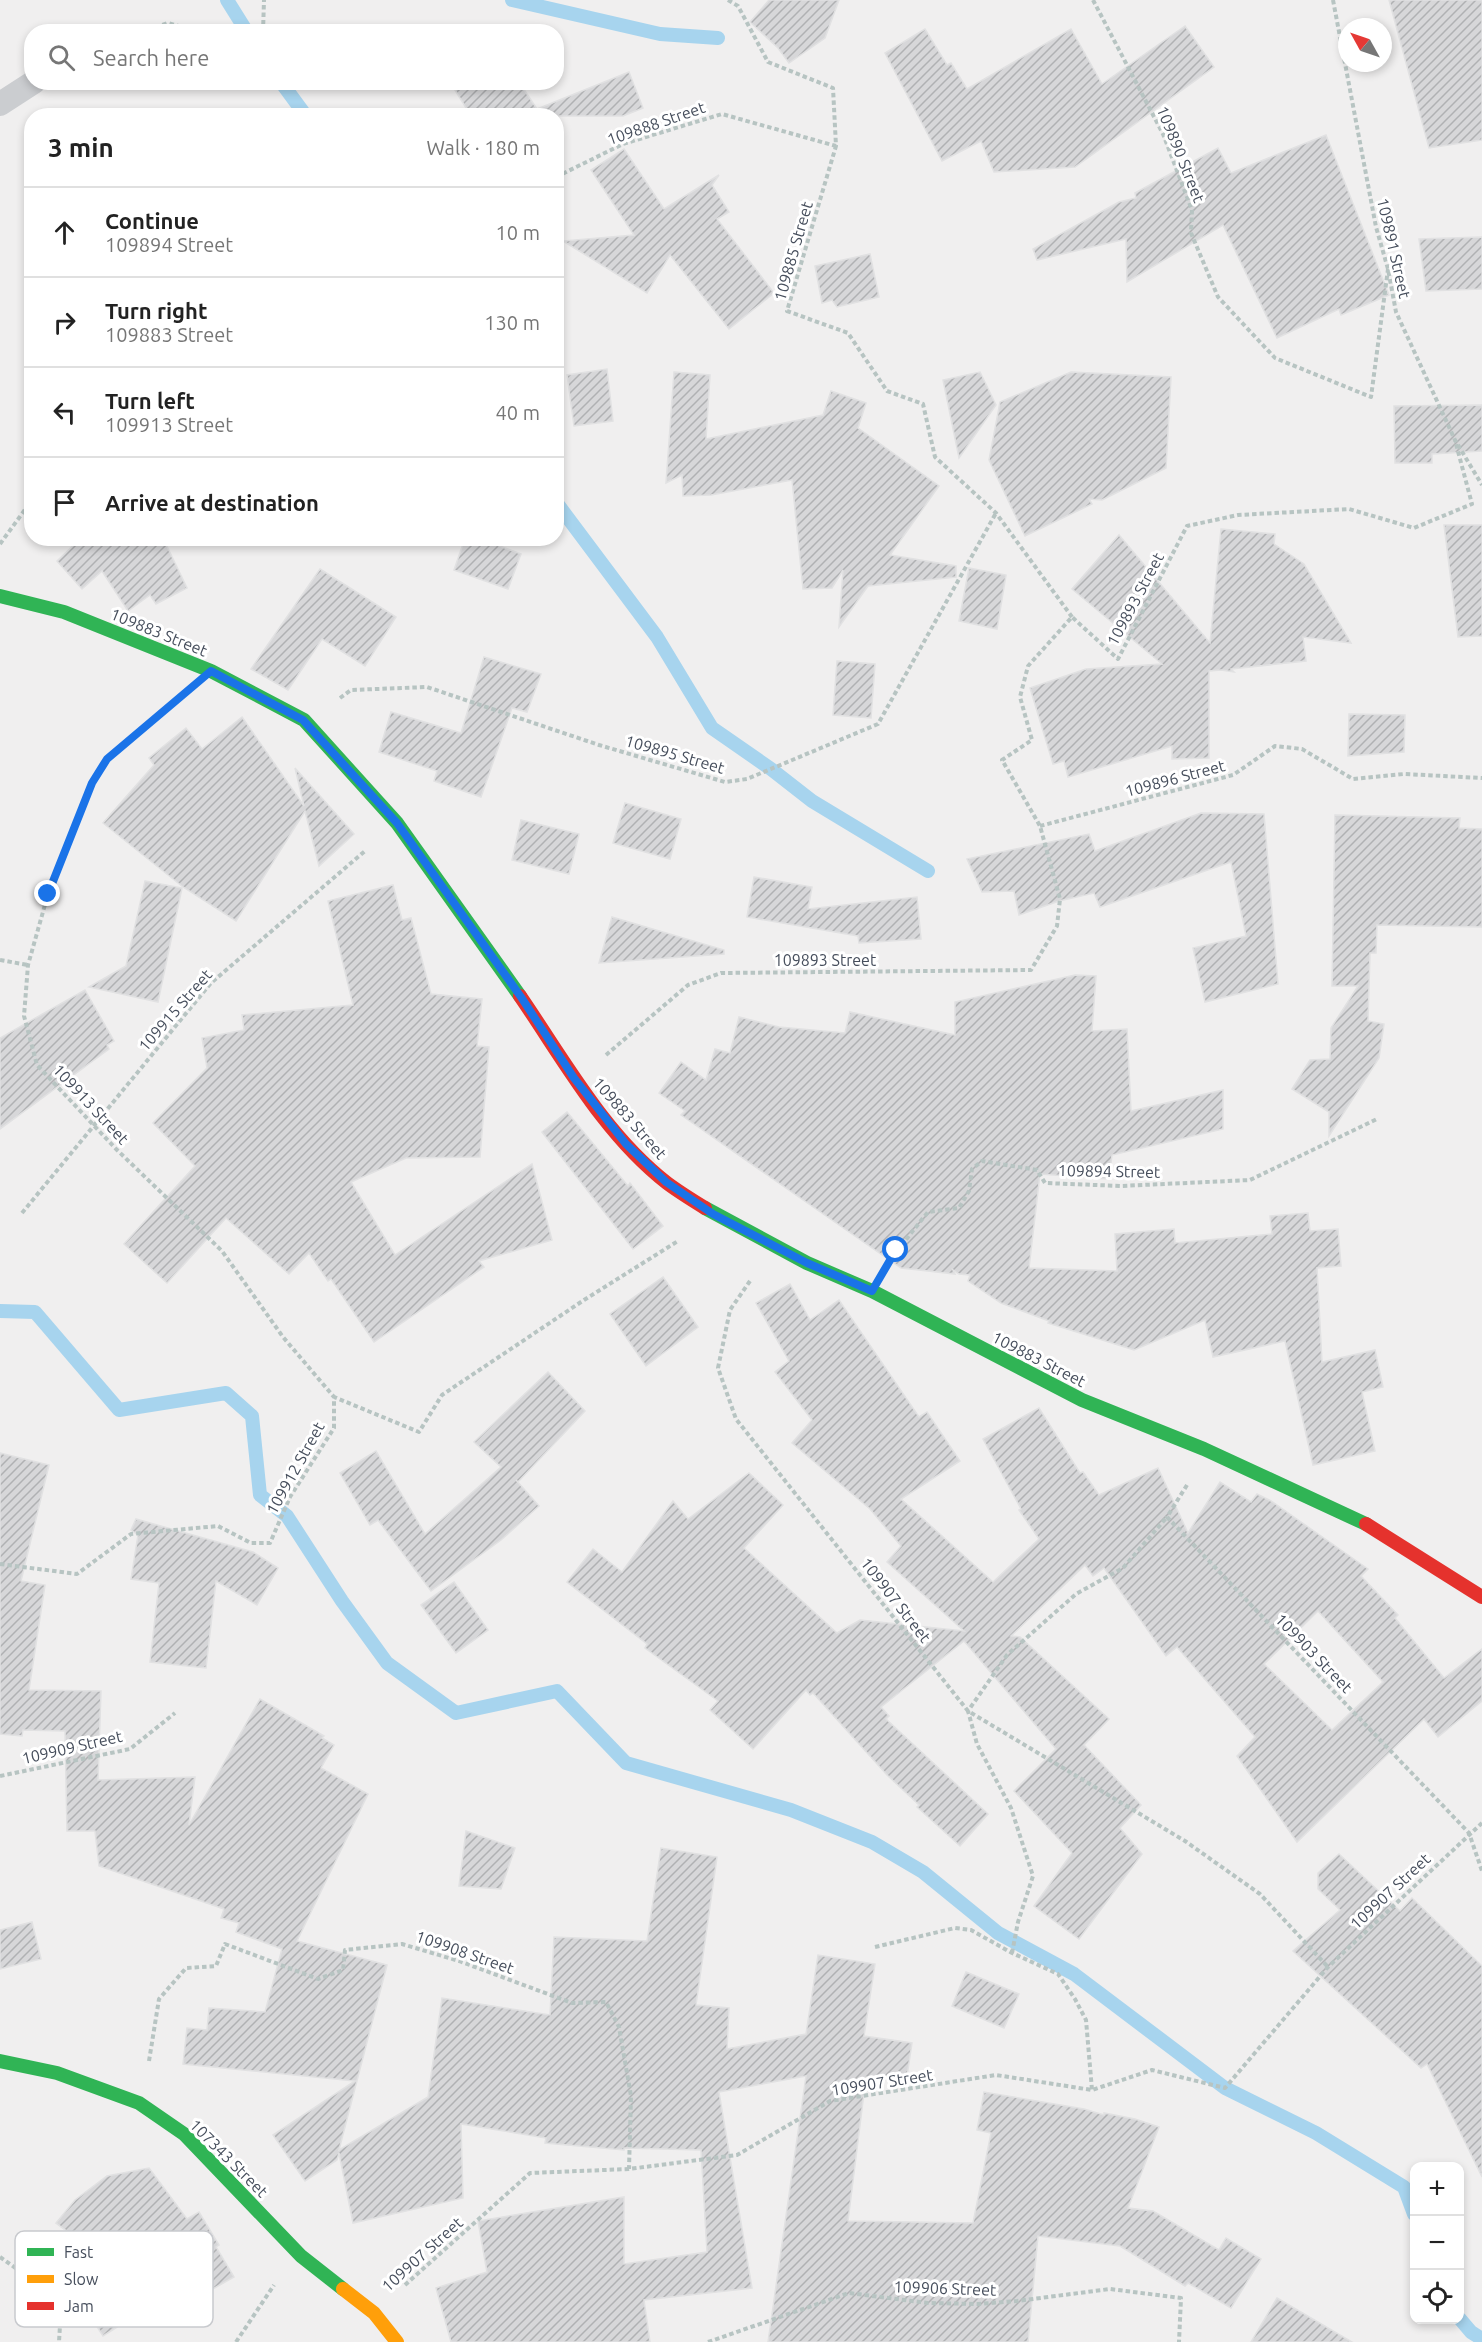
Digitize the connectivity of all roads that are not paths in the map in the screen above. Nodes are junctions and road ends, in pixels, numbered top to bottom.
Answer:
1 (24, 89) edge
2 (0, 105) edge
3 (0, 596) edge
4 (1482, 1597) edge
5 (0, 2061) edge
6 (397, 2342) edge

1 - 2 lane
3 - 4 street, 109883 Street
5 - 6 street, 107343 Street

